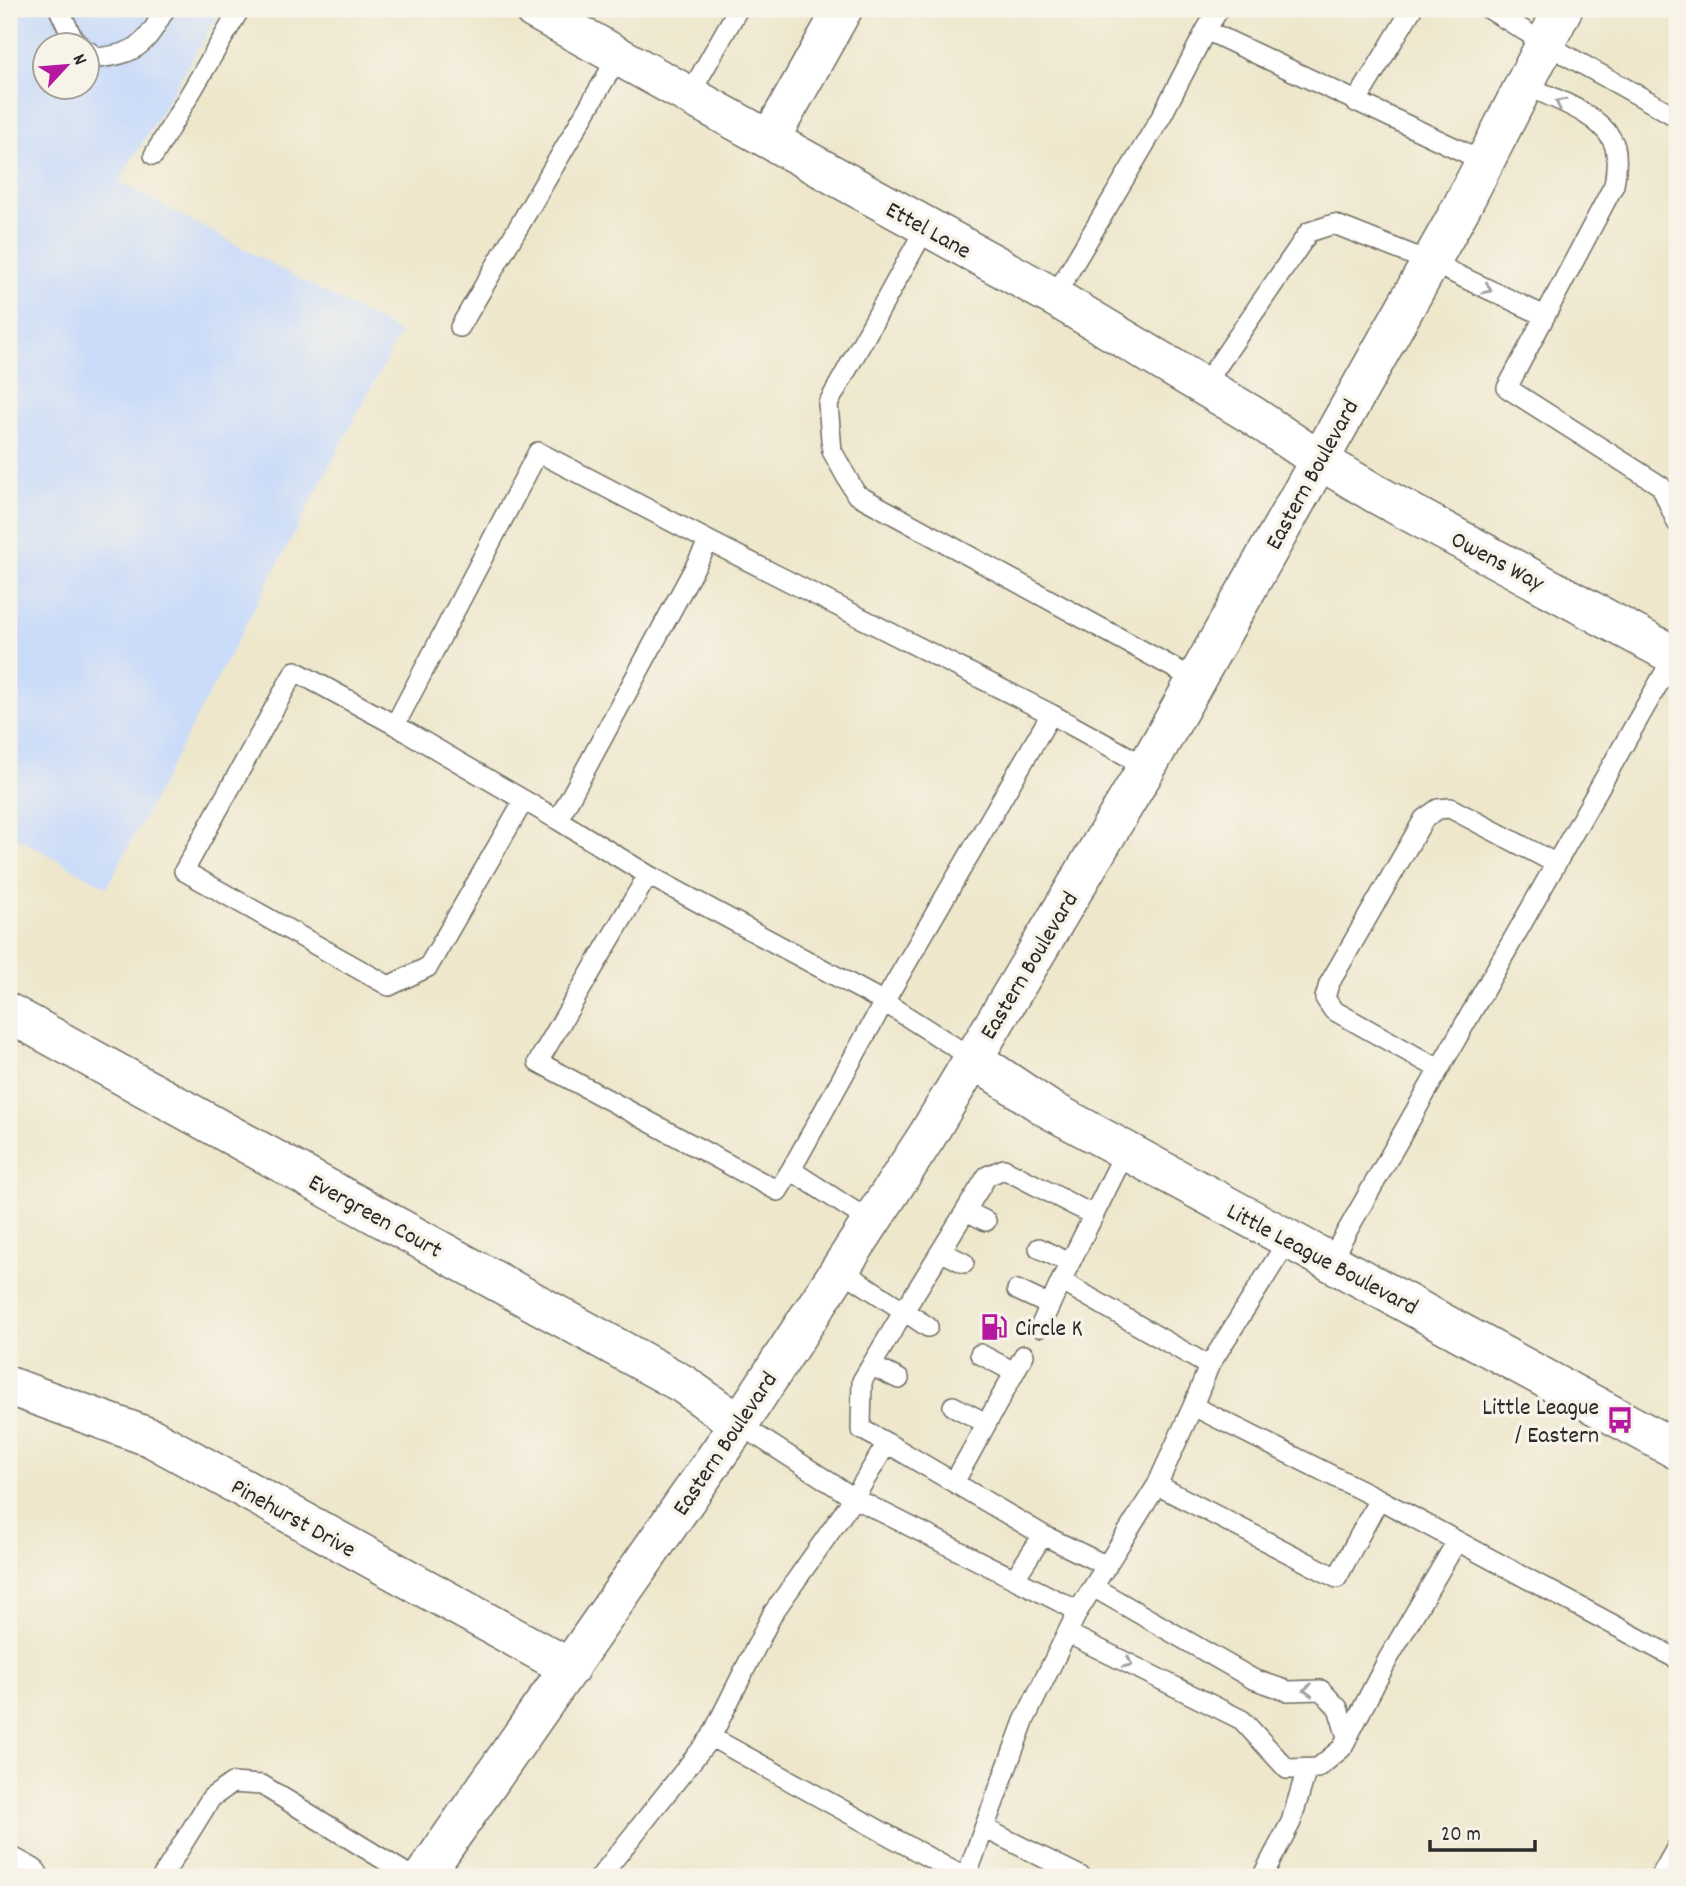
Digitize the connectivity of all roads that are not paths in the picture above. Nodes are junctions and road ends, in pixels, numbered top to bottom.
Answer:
1 (59, 9) edge
2 (165, 9) edge
3 (240, 9) edge
4 (533, 9) edge
5 (738, 9) edge
6 (843, 9) edge
7 (1219, 9) edge
8 (1412, 9) edge
9 (1489, 9) edge
10 (1563, 9) edge
11 (1206, 30) junction
12 (70, 32) edge
13 (1546, 44) junction
14 (619, 55) junction
15 (102, 58) edge
16 (1523, 84) junction
17 (690, 94) junction
18 (1356, 102) junction
19 (1677, 117) edge
20 (770, 139) junction
21 (154, 155) dead end
22 (1485, 162) junction
23 (926, 227) junction
24 (1430, 262) junction
25 (1054, 297) junction
26 (1545, 316) junction
27 (460, 327) dead end
28 (1203, 387) junction
29 (1319, 460) junction
30 (1677, 523) edge
31 (709, 541) junction
32 (1676, 654) edge
33 (1196, 680) junction
34 (1051, 714) junction
35 (395, 725) junction
36 (1147, 767) junction
37 (524, 800) junction
38 (558, 820) junction
39 (1555, 863) junction
40 (648, 875) junction
41 (884, 1002) junction
42 (9, 1013) edge
43 (972, 1058) junction
44 (1439, 1069) junction
45 (1126, 1150) junction
46 (791, 1170) junction
47 (966, 1211) junction
48 (1093, 1215) junction
49 (986, 1221) dead end
50 (871, 1222) junction
51 (1289, 1239) junction
52 (1038, 1248) dead end
53 (942, 1252) junction
54 (1330, 1261) junction
55 (964, 1263) dead end
56 (840, 1269) junction
57 (1065, 1272) junction
58 (1017, 1290) dead end
59 (1049, 1306) junction
60 (904, 1311) junction
61 (928, 1326) dead end
62 (1040, 1327) dead end
63 (980, 1354) dead end
64 (872, 1366) junction
65 (1209, 1366) junction
66 (899, 1379) dead end
67 (9, 1385) edge
68 (953, 1406) dead end
69 (1193, 1406) junction
70 (739, 1423) junction
71 (986, 1423) junction
72 (887, 1443) junction
73 (1677, 1450) edge
74 (955, 1481) junction
75 (1157, 1485) junction
76 (854, 1498) junction
77 (1379, 1499) junction
78 (1043, 1535) junction
79 (1457, 1541) junction
80 (1107, 1566) junction
81 (1015, 1578) junction
82 (1093, 1587) junction
83 (1079, 1611) junction
84 (1067, 1633) junction
85 (1677, 1660) edge
86 (570, 1668) junction
87 (711, 1737) junction
88 (1347, 1737) junction
89 (1307, 1769) junction
90 (984, 1828) junction
91 (1677, 1847) edge
92 (9, 1866) edge
93 (29, 1877) edge
94 (162, 1877) edge
95 (412, 1877) edge
96 (423, 1877) edge
97 (600, 1877) edge
98 (965, 1877) edge
99 (1082, 1877) edge
100 (1262, 1877) edge
101 (1660, 1877) edge

1 - 12 lane
2 - 15 lane
3 - 21 lane
4 - 14 street, Ettel Lane
5 - 17 lane
6 - 20 street
7 - 11 lane
8 - 18 lane
9 - 13 lane
10 - 13 street, Eastern Boulevard
11 - 18 lane
11 - 25 lane
13 - 16 street, Eastern Boulevard
13 - 19 lane
14 - 17 street, Ettel Lane
14 - 27 lane
16 - 22 street, Eastern Boulevard
26 -> 16 lane
17 - 20 street, Ettel Lane
18 - 22 lane
20 - 23 street, Ettel Lane
22 - 24 street, Eastern Boulevard
23 - 25 street, Ettel Lane
23 - 33 lane
24 -> 26 lane
24 - 28 lane
24 - 29 street, Eastern Boulevard
25 - 28 street, Ettel Lane
26 - 30 lane
28 - 29 street, Ettel Lane
29 - 32 street, Owens Way
29 - 33 street, Eastern Boulevard
31 - 34 lane
31 - 35 lane
31 - 38 lane
32 - 39 lane
33 - 36 street, Eastern Boulevard
34 - 36 lane
34 - 41 lane
35 - 37 lane
35 - 37 lane
36 - 43 street, Eastern Boulevard
37 - 38 lane
38 - 40 lane
39 - 44 lane
39 - 44 lane
40 - 41 lane
40 - 46 lane
41 - 43 lane
41 - 46 lane
42 - 70 street, Evergreen Court
43 - 45 street, Little League Boulevard
43 - 50 street, Eastern Boulevard
44 - 54 lane
45 - 48 lane
45 - 51 street, Little League Boulevard
46 - 50 lane
47 - 48 lane
47 - 49 lane
47 - 53 lane
48 - 57 lane
50 - 56 street, Eastern Boulevard
51 - 54 street, Little League Boulevard
51 - 65 lane
52 - 57 lane
53 - 55 lane
53 - 60 lane
54 - 73 street, Little League Boulevard
56 - 60 lane
56 - 70 street, Eastern Boulevard
57 - 59 lane
57 - 65 lane
58 - 59 lane
59 - 62 lane
60 - 61 lane
60 - 64 lane
63 - 71 lane
64 - 66 lane
64 - 72 lane
65 - 69 lane
67 - 86 street, Pinehurst Drive
68 - 71 lane
69 - 75 lane
69 - 77 lane
70 - 76 lane
70 - 86 street, Eastern Boulevard
71 - 74 lane
72 - 74 lane
72 - 76 lane
74 - 78 lane
75 - 77 lane
75 - 80 lane
76 - 81 lane
76 - 87 lane
77 - 79 lane
78 - 80 lane
78 - 81 lane
79 - 85 lane
79 - 88 lane
80 - 82 lane
81 - 83 lane
82 - 83 lane
88 -> 82 lane
83 - 84 lane
84 -> 89 lane
84 - 90 lane
86 - 96 street, Eastern Boulevard
87 - 97 lane
87 - 98 lane
88 - 89 lane
89 - 100 lane
90 - 98 lane
90 - 99 lane
91 - 101 lane
92 - 93 street
94 - 95 lane

